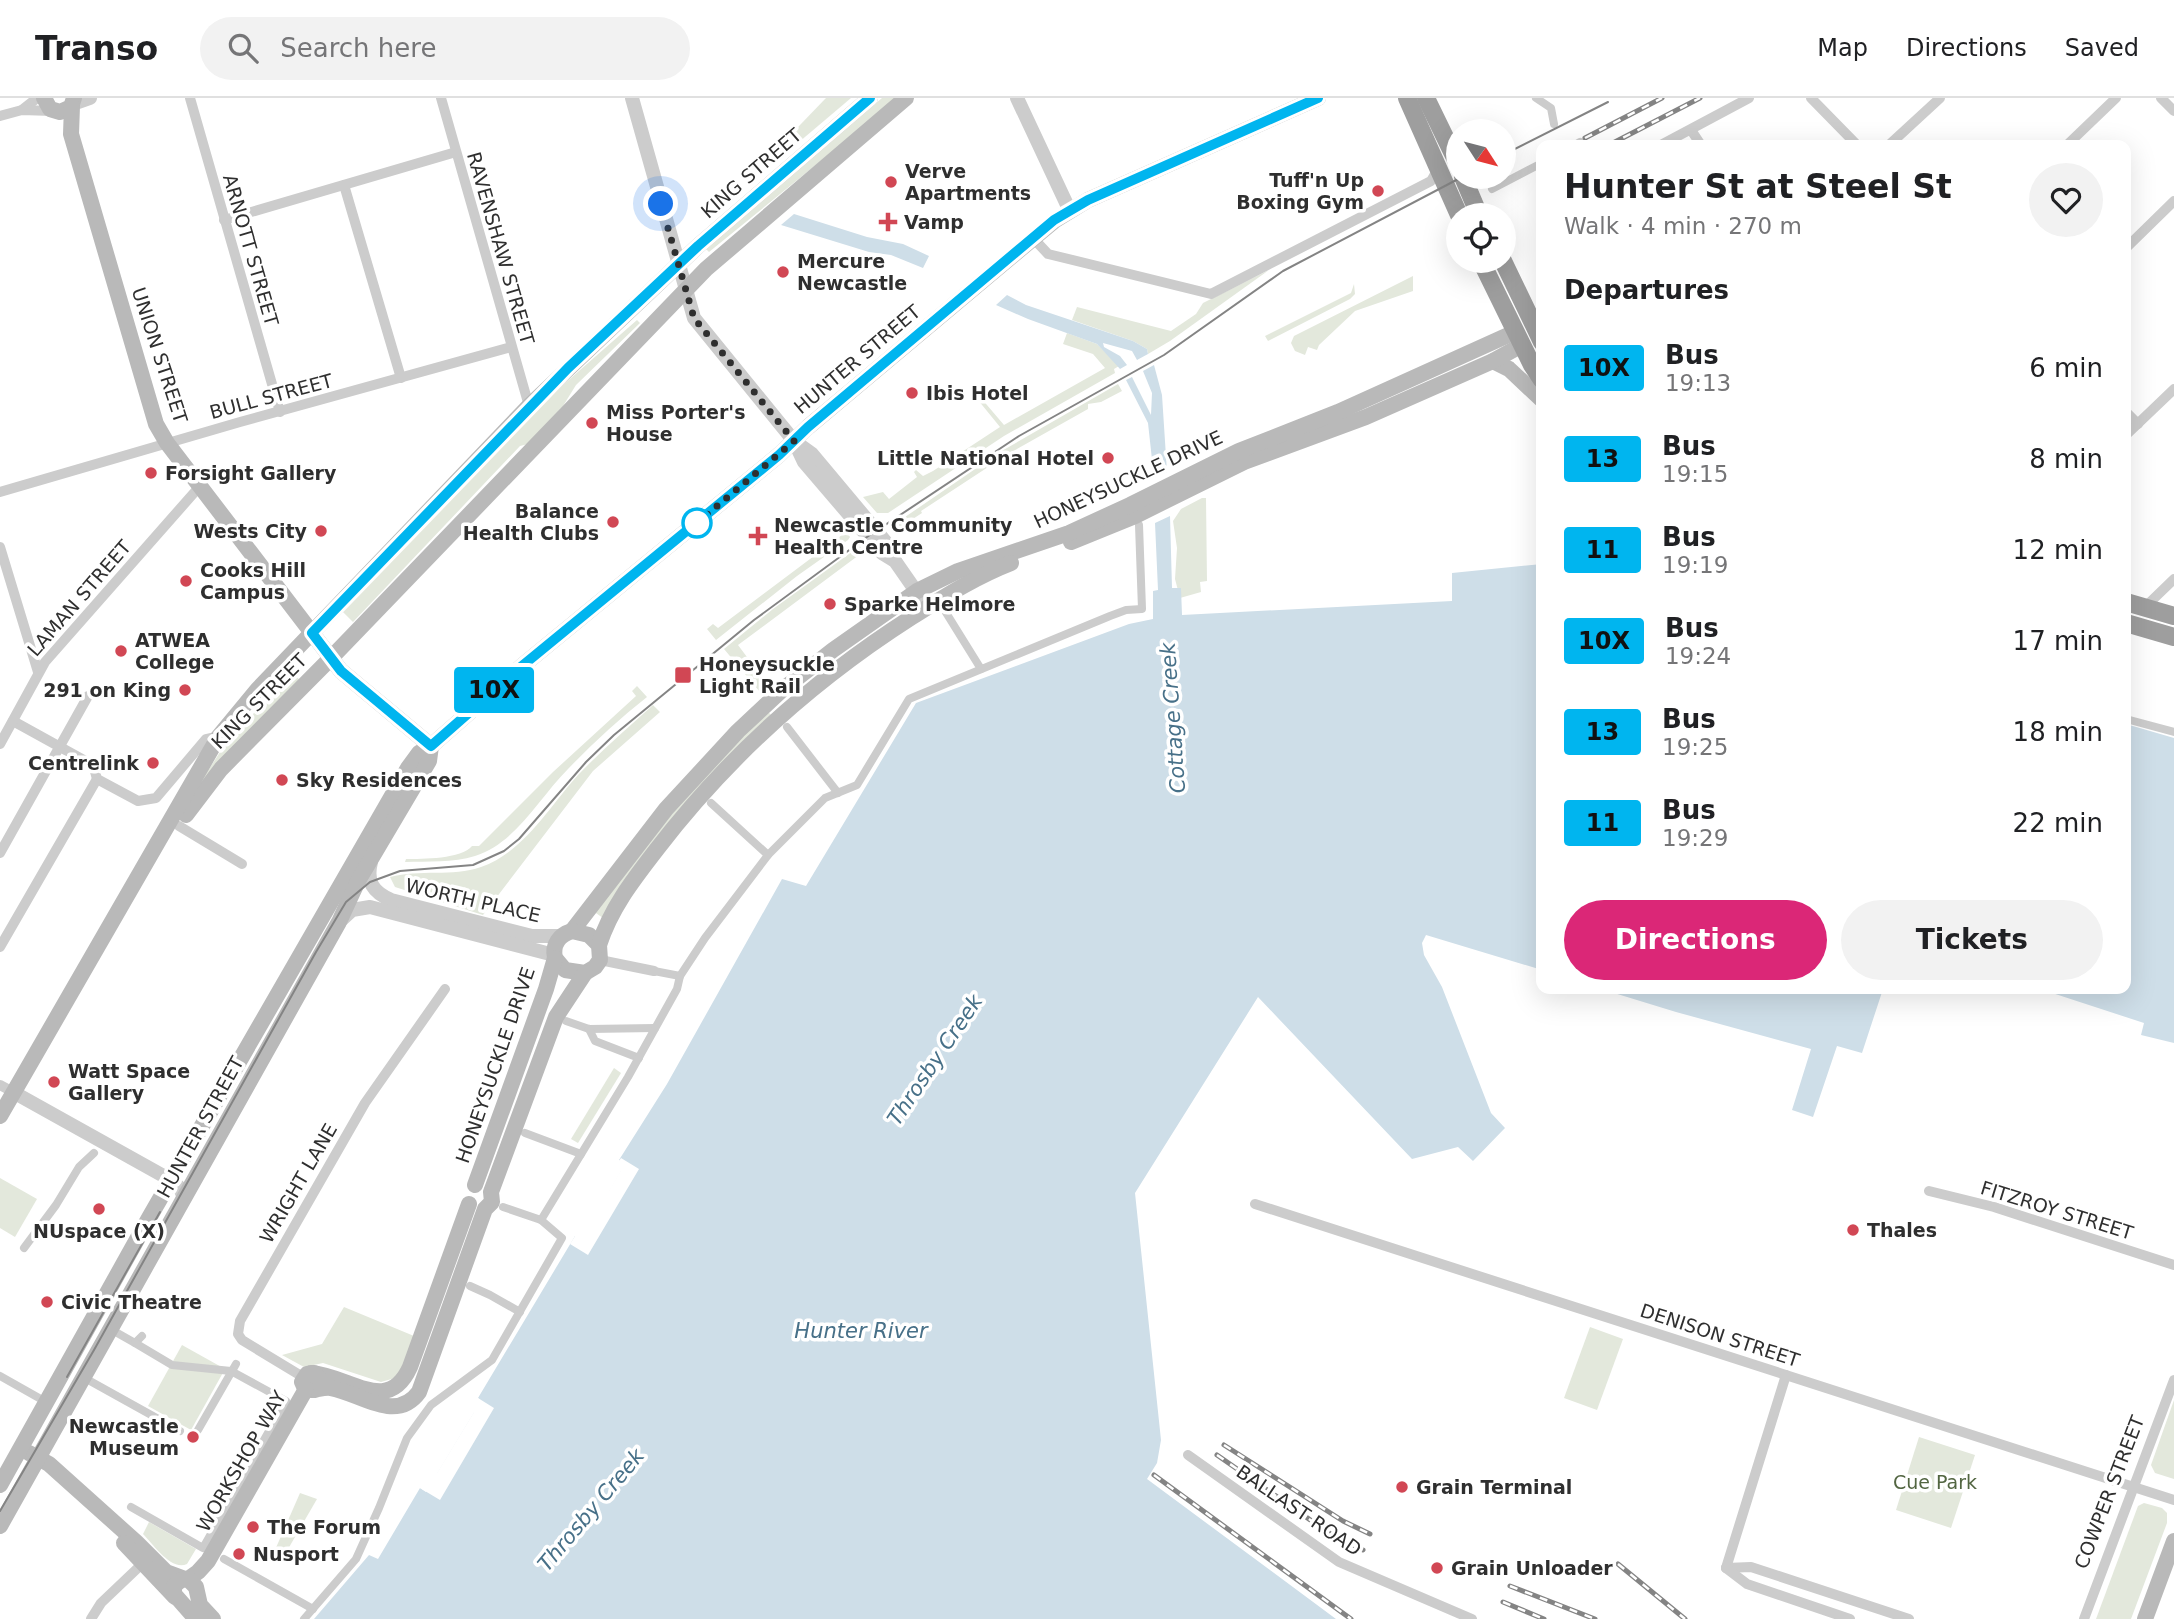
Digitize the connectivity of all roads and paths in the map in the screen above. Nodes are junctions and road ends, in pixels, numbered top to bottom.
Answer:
1 (37, 98) edge
2 (90, 98) edge
3 (190, 98) edge
4 (441, 98) edge
5 (632, 98) edge
6 (870, 98) edge
7 (906, 98) edge
8 (1017, 98) edge
9 (1318, 98) edge
10 (1407, 98) edge
11 (1426, 98) edge
12 (1536, 98) edge
13 (1749, 98) edge
14 (1811, 98) edge
15 (1940, 98) edge
16 (2116, 98) edge
17 (2161, 98) edge
18 (73, 103) edge
19 (51, 107) edge
20 (22, 110) junction
21 (2174, 111) edge
22 (0, 116) edge
23 (1554, 124) dead end
24 (1691, 130) junction
25 (71, 134) junction
26 (1446, 139) edge
27 (1671, 140) edge
28 (1697, 140) edge
29 (1852, 140) edge
30 (1894, 140) edge
31 (2072, 140) edge
32 (456, 152) junction
33 (1536, 166) edge
34 (1438, 169) junction
35 (1516, 177) edge
36 (344, 185) junction
37 (2174, 201) edge
38 (1454, 203) edge
39 (1069, 209) junction
40 (224, 220) junction
41 (1033, 238) junction
42 (2131, 243) edge
43 (677, 266) junction
44 (1487, 273) edge
45 (1509, 273) edge
46 (685, 290) junction
47 (1536, 330) edge
48 (1536, 334) edge
49 (1519, 338) junction
50 (511, 347) junction
51 (1493, 361) junction
52 (1536, 369) edge
53 (401, 378) junction
54 (2174, 389) edge
55 (1536, 394) edge
56 (529, 406) junction
57 (280, 412) junction
58 (2131, 417) edge
59 (2138, 424) junction
60 (2131, 430) edge
61 (794, 441) junction
62 (167, 443) junction
63 (200, 486) junction
64 (1172, 491) junction
65 (0, 492) edge
66 (1149, 503) junction
67 (1139, 525) dead end
68 (0, 547) edge
69 (2174, 579) edge
70 (917, 591) junction
71 (2131, 604) edge
72 (927, 607) junction
73 (2144, 608) junction
74 (945, 611) dead end
75 (2174, 616) edge
76 (2131, 624) edge
77 (312, 633) junction
78 (2174, 637) edge
79 (331, 658) junction
80 (981, 669) junction
81 (38, 672) junction
82 (88, 696) dead end
83 (2131, 720) edge
84 (13, 721) junction
85 (787, 726) dead end
86 (2174, 732) edge
87 (219, 736) junction
88 (0, 744) edge
89 (60, 746) junction
90 (431, 746) junction
91 (97, 779) junction
92 (838, 793) junction
93 (711, 803) dead end
94 (179, 826) junction
95 (0, 853) edge
96 (374, 853) junction
97 (768, 855) junction
98 (242, 864) dead end
99 (137, 878) junction
100 (339, 922) junction
101 (567, 933) junction
102 (0, 947) edge
103 (600, 952) junction
104 (554, 957) junction
105 (654, 971) joint
106 (585, 973) junction
107 (680, 976) junction
108 (445, 989) dead end
109 (566, 1021) dead end
110 (655, 1028) junction
111 (589, 1029) junction
112 (639, 1058) junction
113 (7, 1088) edge
114 (0, 1116) edge
115 (525, 1133) dead end
116 (94, 1153) dead end
117 (581, 1154) junction
118 (172, 1181) junction
119 (475, 1185) junction
120 (1930, 1191) dead end
121 (491, 1192) junction
122 (184, 1198) junction
123 (469, 1204) junction
124 (1255, 1204) dead end
125 (503, 1207) dead end
126 (485, 1209) junction
127 (541, 1220) junction
128 (24, 1248) dead end
129 (2174, 1265) edge
130 (470, 1286) dead end
131 (520, 1312) junction
132 (112, 1330) junction
133 (233, 1367) junction
134 (1786, 1375) junction
135 (0, 1376) edge
136 (2174, 1380) edge
137 (90, 1381) dead end
138 (309, 1382) junction
139 (39, 1398) dead end
140 (198, 1430) dead end
141 (180, 1431) dead end
142 (21, 1448) junction
143 (1188, 1455) dead end
144 (38, 1458) junction
145 (0, 1485) edge
146 (2133, 1487) junction
147 (2174, 1500) edge
148 (131, 1507) dead end
149 (0, 1526) edge
150 (2174, 1541) edge
151 (218, 1556) junction
152 (146, 1560) junction
153 (1726, 1568) junction
154 (191, 1586) junction
155 (176, 1598) junction
156 (1848, 1599) junction
157 (313, 1609) junction
158 (1846, 1618) edge
159 (90, 1619) edge
160 (196, 1619) edge
161 (213, 1619) edge
162 (304, 1619) edge
163 (1472, 1619) edge
164 (1909, 1619) edge
165 (2084, 1619) edge
166 (2145, 1619) edge

1 - 20 street
2 - 18 street
3 - 40 street, ARNOTT STREET
4 - 32 street, RAVENSHAW STREET
5 - 43 street
6 - 43 main road, KING STREET
7 - 46 main road, KING STREET
8 - 39 street
9 - 39 main road, HUNTER STREET
10 - 34 highway
11 - 26 highway
12 - 23 street
13 - 24 street
14 - 29 street
15 - 30 street
16 - 31 street
17 - 21 street
18 - 19 main road
18 - 25 main road, UNION STREET
19 - 20 street
19 - 25 main road, UNION STREET
20 - 22 street
24 - 27 street
24 - 28 street
25 - 62 main road, UNION STREET
32 - 36 street
32 - 50 street, RAVENSHAW STREET
33 - 35 street
34 - 38 highway
34 - 41 street
36 - 40 street
36 - 53 street
37 - 42 street
39 - 41 main road, HUNTER STREET
40 - 57 street, ARNOTT STREET
41 - 61 main road, HUNTER STREET
43 - 46 street
43 - 56 main road, KING STREET
44 - 49 highway
45 - 47 highway
46 - 61 street
46 - 79 main road, KING STREET
48 - 49 highway, HONEYSUCKLE DRIVE
49 - 51 main road, HONEYSUCKLE DRIVE
49 - 52 highway
49 - 64 main road, HONEYSUCKLE DRIVE
50 - 53 street, BULL STREET
50 - 56 street, RAVENSHAW STREET
51 - 55 main road
51 - 64 main road, HONEYSUCKLE DRIVE
53 - 57 street, BULL STREET
54 - 59 street
56 - 77 main road, KING STREET
57 - 62 street, BULL STREET
58 - 59 street
59 - 60 street
61 - 70 street
61 - 90 main road, HUNTER STREET
62 - 63 main road, UNION STREET
62 - 65 street, BULL STREET
63 - 77 main road, UNION STREET
63 - 81 street, LAMAN STREET
64 - 66 main road, HONEYSUCKLE DRIVE
66 - 70 main road, HONEYSUCKLE DRIVE
66 - 72 main road, HONEYSUCKLE DRIVE
67 - 80 street
68 - 81 street
69 - 73 street
70 - 72 street
70 - 101 main road, HONEYSUCKLE DRIVE
71 - 73 highway
72 - 103 main road, HONEYSUCKLE DRIVE
73 - 75 highway
74 - 80 street
76 - 78 highway
77 - 79 main road, UNION STREET
77 - 87 main road, KING STREET
79 - 90 main road, UNION STREET
79 - 94 main road, KING STREET
80 - 92 street
81 - 84 street, LAMAN STREET
82 - 89 street
83 - 86 street
84 - 88 street, LAMAN STREET
84 - 89 street
85 - 92 street
87 - 91 street
87 - 99 main road, KING STREET
89 - 91 street
89 - 95 street
90 - 96 main road, HUNTER STREET
90 - 118 main road, HUNTER STREET
91 - 102 street
92 - 97 street
93 - 97 street
94 - 98 street
94 - 99 main road, KING STREET
96 - 100 main road, HUNTER STREET
96 - 101 street, WORTH PLACE
97 - 107 street
99 - 113 main road, KING STREET
100 - 104 street, WORTH PLACE
100 - 122 main road, HUNTER STREET
101 - 103 main road
101 - 104 main road
103 - 105 street
103 - 106 main road
104 - 106 main road
104 - 119 main road, HONEYSUCKLE DRIVE
105 - 107 street
106 - 121 main road, HONEYSUCKLE DRIVE
107 - 110 street
108 - 138 street, WRIGHT LANE
109 - 111 street
110 - 111 street
110 - 112 street
111 - 112 street
112 - 117 street
113 - 114 main road, KING STREET
113 - 118 street
115 - 117 street
116 - 128 street
117 - 127 street
118 - 122 street
118 - 142 main road, HUNTER STREET
119 - 121 main road
119 - 123 main road
120 - 129 street, FITZROY STREET
121 - 126 main road
122 - 132 main road, HUNTER STREET
123 - 126 main road
123 - 138 main road
124 - 134 street, DENISON STREET
125 - 127 street
126 - 138 main road
127 - 131 street
130 - 131 street
131 - 157 street
132 - 133 street
132 - 144 main road, HUNTER STREET
133 - 140 street
133 - 148 street
134 - 146 street, DENISON STREET
134 - 153 street
135 - 139 street
136 - 146 street, COWPER STREET
137 - 141 street
138 - 151 main road, WORKSHOP WAY
142 - 144 main road
142 - 145 main road, HUNTER STREET
143 - 163 street, BALLAST ROAD
144 - 149 main road, HUNTER STREET
144 - 152 main road
146 - 147 street, DENISON STREET
146 - 165 street, COWPER STREET
150 - 166 main road
151 - 154 main road, WORKSHOP WAY
151 - 157 street
152 - 154 main road
152 - 155 main road
152 - 159 street
153 - 156 street
153 - 158 street
154 - 155 main road
154 - 161 main road
155 - 160 main road
156 - 158 street
156 - 164 street
157 - 162 street

